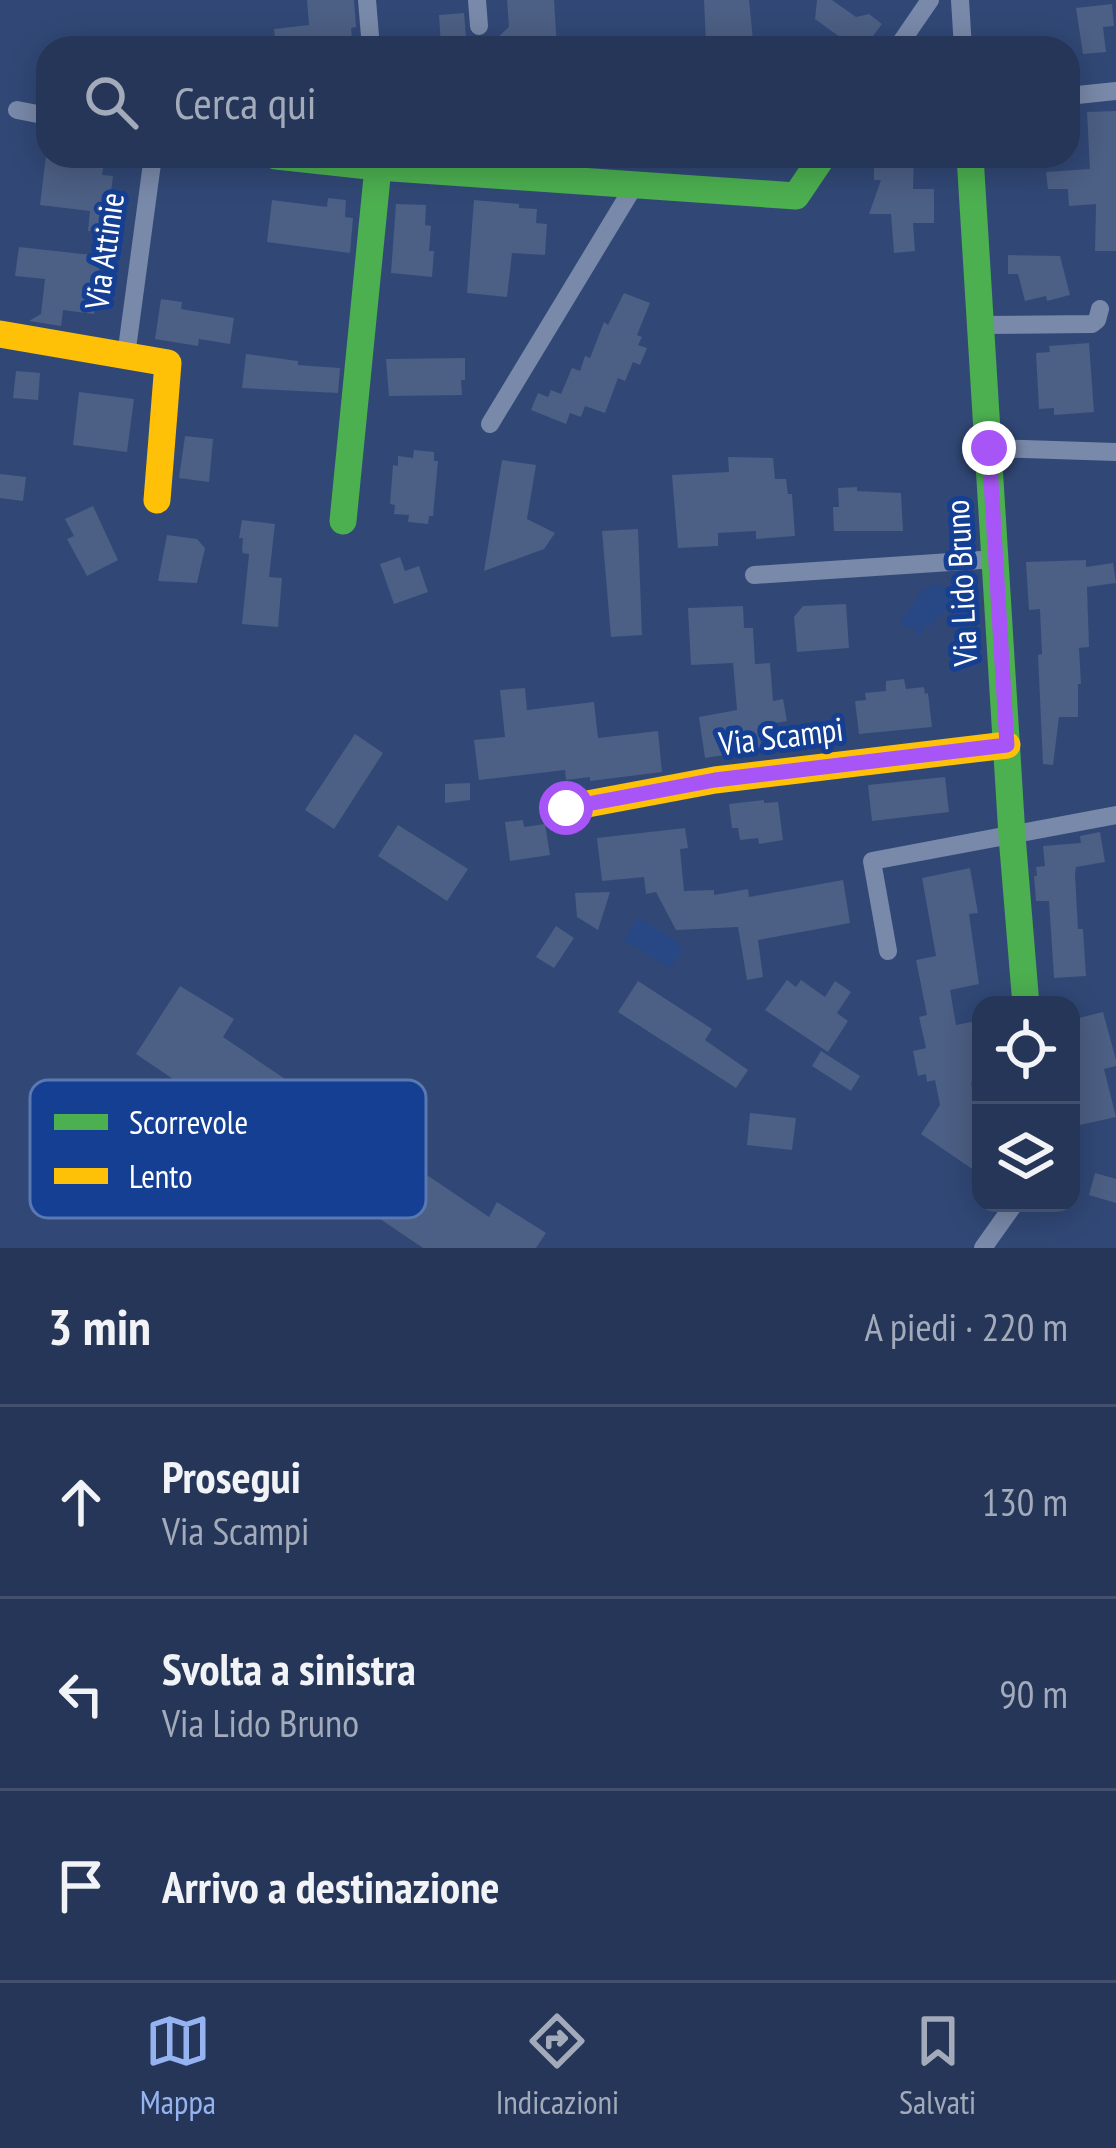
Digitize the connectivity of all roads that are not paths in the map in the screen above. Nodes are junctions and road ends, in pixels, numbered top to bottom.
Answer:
1 (367, 0) edge
2 (477, 0) edge
3 (930, 0) edge
4 (960, 0) edge
5 (479, 26) dead end
6 (370, 36) edge
7 (905, 36) edge
8 (962, 36) edge
9 (1116, 91) edge
10 (1080, 95) edge
11 (17, 110) dead end
12 (36, 114) edge
13 (151, 168) edge
14 (378, 168) edge
15 (404, 168) edge
16 (815, 168) edge
17 (971, 168) edge
18 (634, 186) junction
19 (1100, 309) dead end
20 (981, 325) junction
21 (0, 334) edge
22 (126, 356) junction
23 (490, 424) dead end
24 (989, 448) junction
25 (1116, 452) edge
26 (157, 500) dead end
27 (343, 520) dead end
28 (996, 559) junction
29 (754, 575) dead end
30 (1007, 745) junction
31 (566, 808) dead end
32 (1116, 815) edge
33 (1012, 836) junction
34 (888, 951) dead end
35 (1025, 996) edge
36 (1009, 1212) edge
37 (983, 1248) edge

1 - 6 street
2 - 5 street
3 - 7 street
4 - 8 street
9 - 10 street
11 - 12 street
13 - 22 street, Via Attinie
14 - 27 street
15 - 18 street
16 - 18 street
17 - 20 street, Via Lido Bruno
18 - 23 street
19 - 20 street
20 - 24 street, Via Lido Bruno
21 - 22 street
22 - 26 street
24 - 25 street
24 - 28 street, Via Lido Bruno
28 - 29 street
28 - 30 street, Via Lido Bruno
30 - 31 street, Via Scampi
30 - 33 street, Via Lido Bruno
32 - 33 street
33 - 34 street
33 - 35 street, Via Lido Bruno
36 - 37 street

